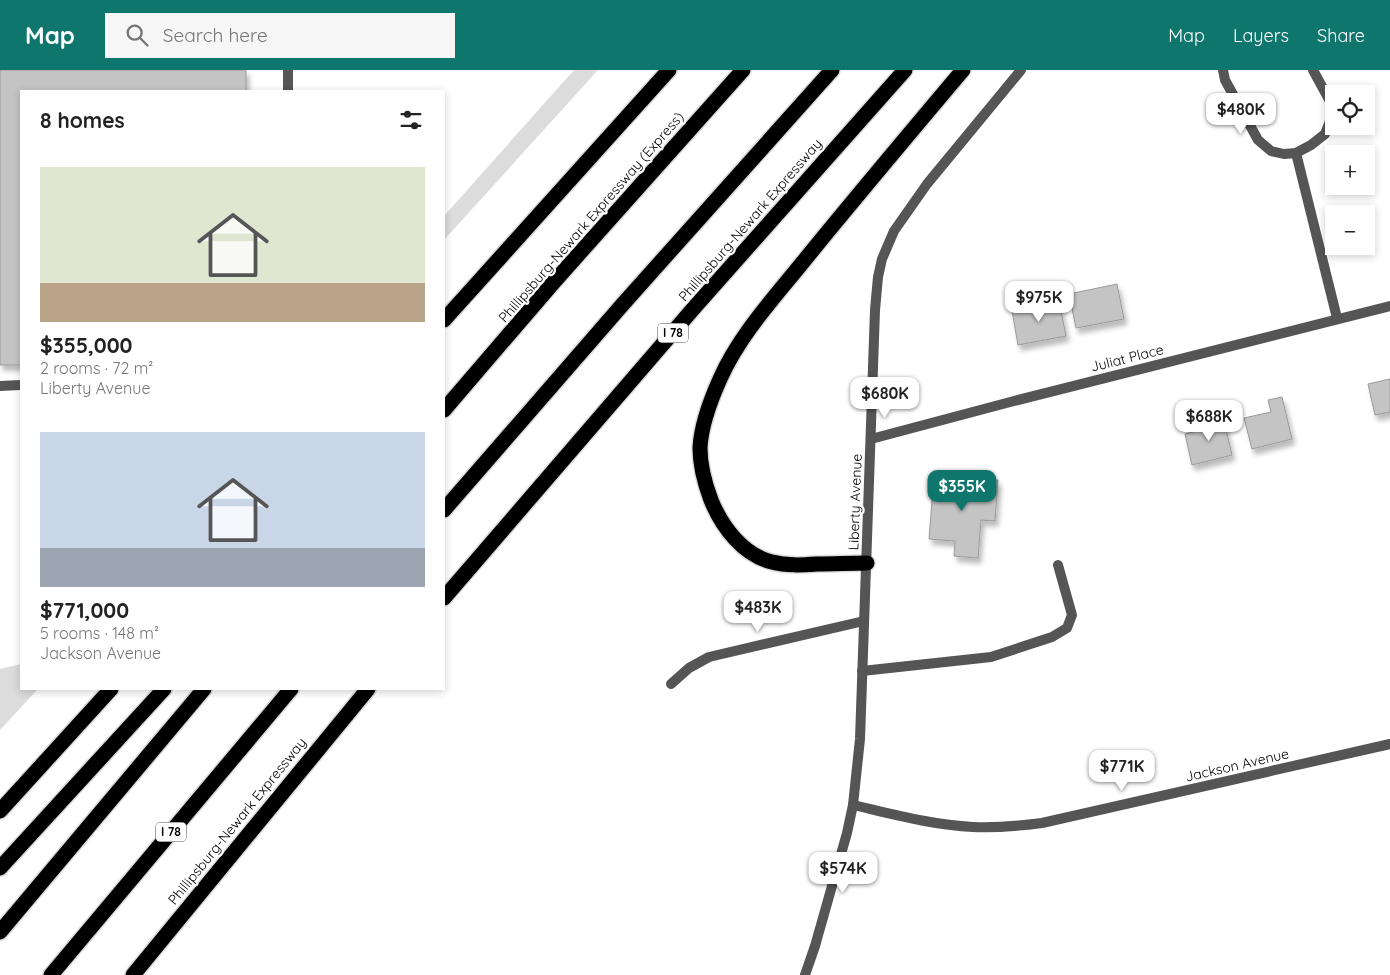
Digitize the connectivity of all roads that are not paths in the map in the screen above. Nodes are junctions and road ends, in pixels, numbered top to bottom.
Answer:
1 (288, 70) edge
2 (669, 70) edge
3 (743, 70) edge
4 (832, 70) edge
5 (905, 70) edge
6 (963, 70) edge
7 (1021, 70) edge
8 (1222, 70) edge
9 (1313, 70) edge
10 (288, 90) edge
11 (1296, 154) junction
12 (1390, 306) edge
13 (1337, 318) junction
14 (445, 319) edge
15 (20, 385) edge
16 (0, 386) edge
17 (465, 386) junction
18 (445, 403) edge
19 (445, 409) edge
20 (871, 439) junction
21 (445, 509) edge
22 (867, 563) junction
23 (1058, 565) dead end
24 (445, 597) edge
25 (864, 621) junction
26 (862, 671) junction
27 (671, 684) dead end
28 (109, 690) edge
29 (163, 690) edge
30 (203, 690) edge
31 (290, 690) edge
32 (367, 690) edge
33 (1390, 744) edge
34 (853, 805) junction
35 (0, 811) edge
36 (0, 868) edge
37 (0, 932) edge
38 (51, 975) edge
39 (133, 975) edge
40 (805, 975) edge

1 - 10 street
2 - 14 highway
3 - 17 highway, Phillipsburg-Newark Expressway (Express)
4 - 21 highway
5 - 24 highway, Phillipsburg-Newark Expressway / I 78
6 - 22 highway
7 - 20 street, Liberty Avenue
8 - 11 street
9 - 11 street
11 - 13 street
12 - 13 street, Juliat Place
13 - 20 street, Juliat Place
15 - 16 street
17 - 18 highway
17 - 19 highway
20 - 22 street, Liberty Avenue
22 - 25 street, Liberty Avenue
23 - 26 street
25 - 26 street, Liberty Avenue
25 - 27 street
26 - 34 street, Liberty Avenue
28 - 35 highway
29 - 36 highway
30 - 37 highway
31 - 38 highway, I 78
32 - 39 highway, Phillipsburg-Newark Expressway
33 - 34 street, Jackson Avenue
34 - 40 street, Liberty Avenue

